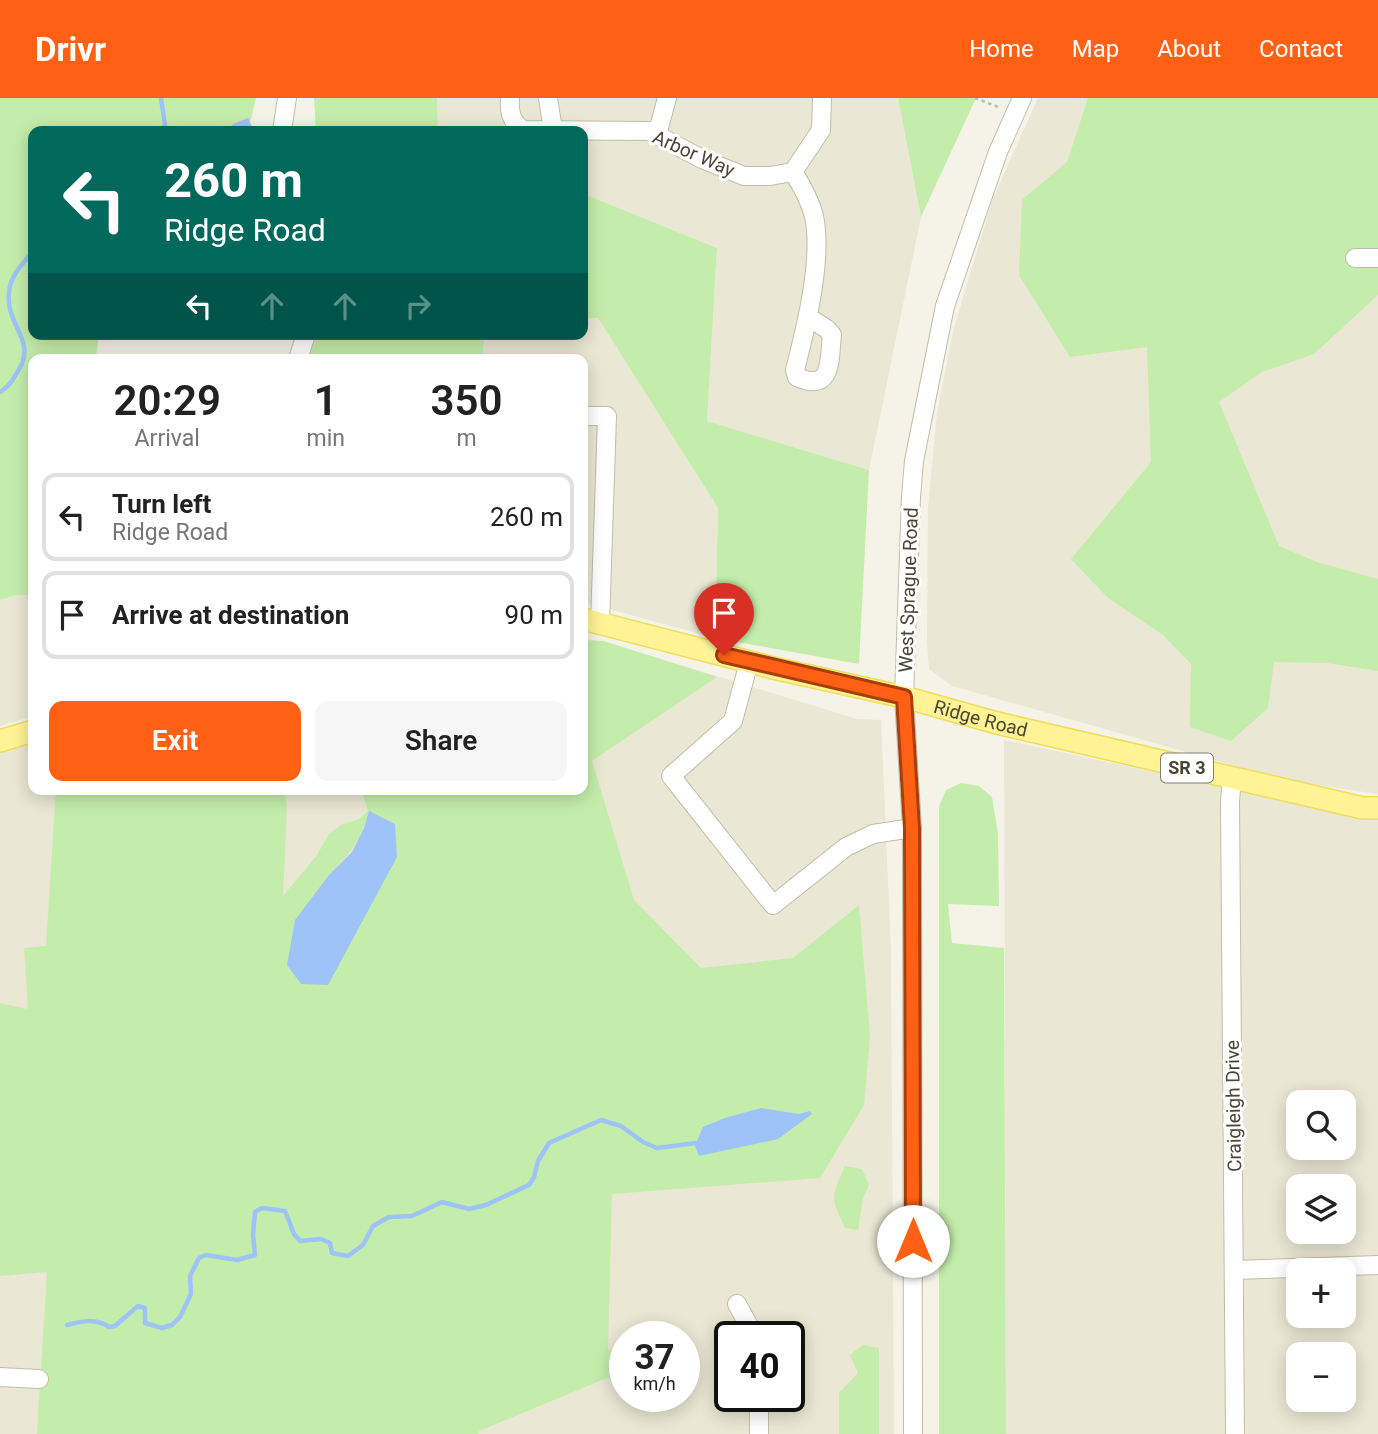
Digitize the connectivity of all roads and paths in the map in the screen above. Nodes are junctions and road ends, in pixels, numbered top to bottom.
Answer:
1 (287, 98) edge
2 (510, 98) edge
3 (548, 98) edge
4 (667, 98) edge
5 (822, 98) edge
6 (975, 98) edge
7 (1018, 106) edge
8 (283, 126) edge
9 (518, 126) edge
10 (552, 126) edge
11 (588, 130) edge
12 (657, 135) junction
13 (793, 172) junction
14 (1355, 258) dead end
15 (1378, 258) edge
16 (808, 317) dead end
17 (588, 416) edge
18 (591, 622) edge
19 (749, 662) junction
20 (904, 697) junction
21 (28, 733) edge
22 (0, 741) edge
23 (1233, 779) junction
24 (1378, 808) edge
25 (912, 828) junction
26 (1378, 1265) edge
27 (1235, 1270) junction
28 (737, 1304) dead end
29 (746, 1321) edge
30 (0, 1377) edge
31 (40, 1378) dead end
32 (759, 1412) edge
33 (759, 1434) edge
34 (913, 1434) edge
35 (1235, 1434) edge

1 - 8 street
2 - 9 street, Arbor Way
3 - 10 street
4 - 12 street
5 - 13 street
6 - 7 path
7 - 20 street, West Sprague Road
11 - 12 street, Arbor Way
12 - 13 street, Arbor Way
13 - 16 street
14 - 15 street
17 - 18 street
18 - 19 main road, Ridge Road / SR 3
19 - 20 main road, Ridge Road / SR 3
19 - 25 street
20 - 23 main road, Ridge Road / SR 3
20 - 25 street, West Sprague Road
21 - 22 main road
23 - 24 main road, Ridge Road / SR 3
23 - 27 street, Craigleigh Drive
25 - 34 street, West Sprague Road
26 - 27 street
27 - 35 street, Craigleigh Drive
28 - 29 street
30 - 31 street
32 - 33 street

